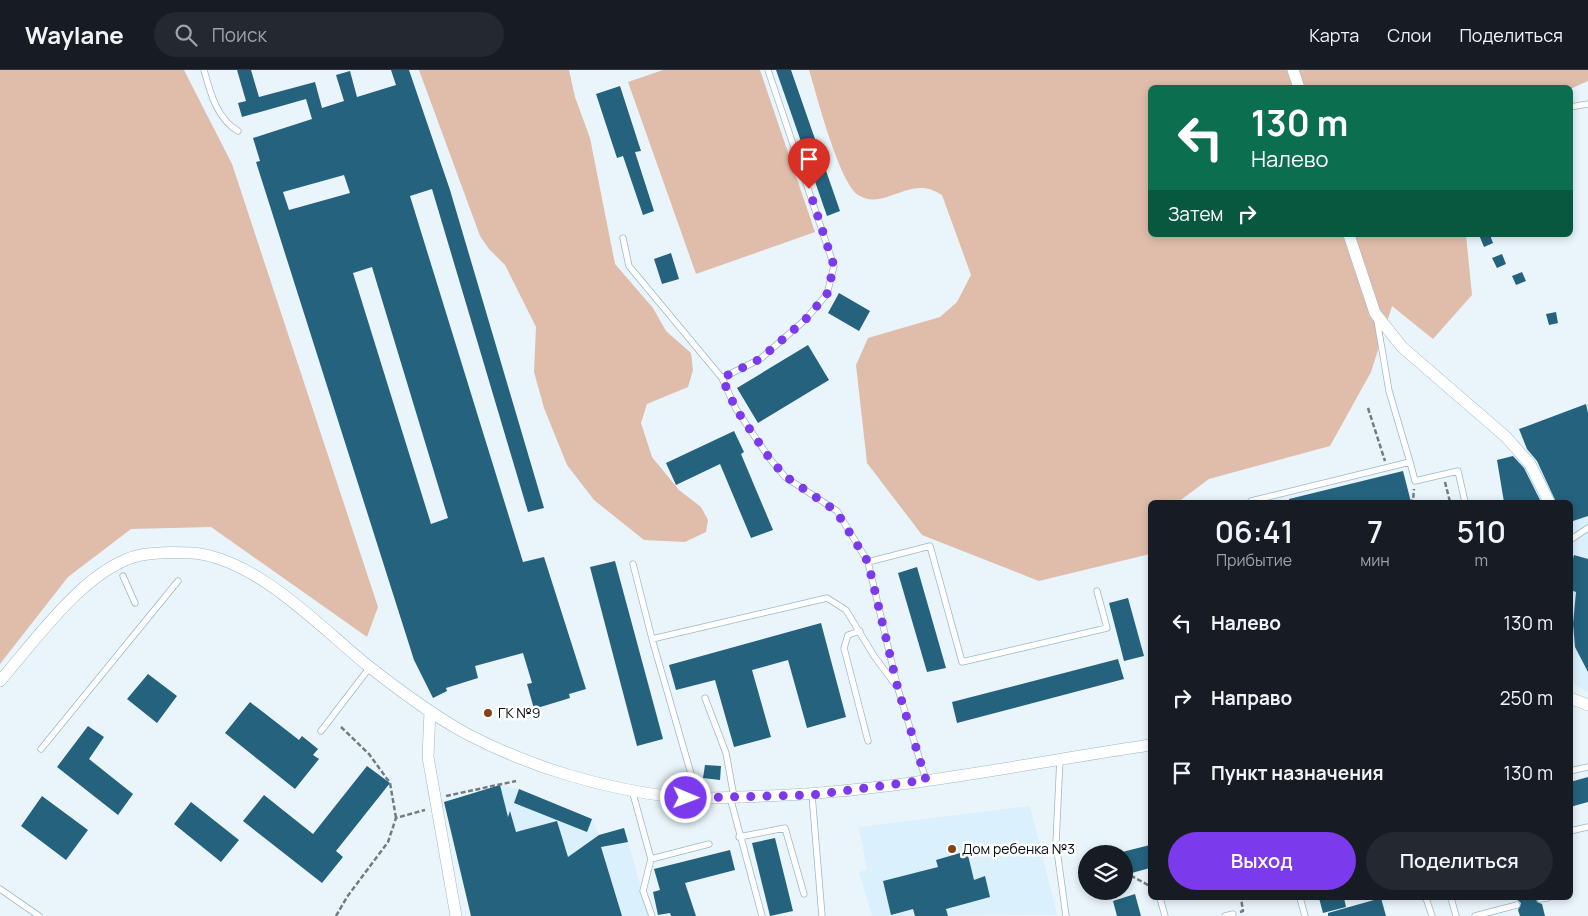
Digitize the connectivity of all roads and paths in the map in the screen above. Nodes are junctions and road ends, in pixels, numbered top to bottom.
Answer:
1 (204, 70) edge
2 (768, 70) edge
3 (1293, 70) edge
4 (1297, 85) edge
5 (1588, 104) edge
6 (1573, 106) edge
7 (238, 131) dead end
8 (1350, 237) edge
9 (623, 238) dead end
10 (1375, 313) junction
11 (722, 378) junction
12 (1368, 408) dead end
13 (1410, 462) junction
14 (1387, 467) junction
15 (1443, 474) junction
16 (1415, 481) junction
17 (1255, 500) edge
18 (1412, 500) edge
19 (1450, 500) edge
20 (1465, 500) edge
21 (1548, 500) edge
22 (1588, 528) edge
23 (1573, 538) edge
24 (868, 562) junction
25 (633, 564) dead end
26 (123, 576) dead end
27 (178, 581) dead end
28 (1097, 591) dead end
29 (136, 603) dead end
30 (860, 631) junction
31 (652, 640) junction
32 (370, 667) junction
33 (0, 681) edge
34 (898, 689) junction
35 (1573, 696) edge
36 (705, 698) dead end
37 (1588, 705) edge
38 (430, 711) junction
39 (341, 727) dead end
40 (321, 731) dead end
41 (868, 742) dead end
42 (1148, 745) edge
43 (41, 749) dead end
44 (1060, 758) junction
45 (1588, 767) edge
46 (1573, 770) edge
47 (926, 780) junction
48 (516, 781) dead end
49 (632, 790) junction
50 (812, 795) junction
51 (732, 797) junction
52 (435, 798) junction
53 (698, 798) junction
54 (429, 809) dead end
55 (396, 818) junction
56 (1588, 827) edge
57 (1573, 830) edge
58 (739, 837) junction
59 (709, 844) dead end
60 (651, 859) junction
61 (1133, 877) edge
62 (1148, 885) edge
63 (0, 889) edge
64 (804, 894) dead end
65 (1161, 900) edge
66 (1301, 900) edge
67 (1427, 900) edge
68 (1452, 900) edge
69 (1517, 905) dead end
70 (1233, 914) dead end
71 (39, 916) edge
72 (334, 916) edge
73 (456, 916) edge
74 (652, 916) edge
75 (762, 916) edge
76 (822, 916) edge
77 (1066, 916) edge
78 (1165, 916) edge
79 (1225, 916) edge
80 (1305, 916) edge
81 (1432, 916) edge
82 (1456, 916) edge
83 (1475, 916) edge

1 - 7 lane
2 - 11 lane
3 - 4 street
5 - 6 lane
8 - 10 street
9 - 11 lane
10 - 13 lane
10 - 21 street
11 - 24 lane
12 - 14 path
13 - 14 lane
13 - 16 lane
14 - 17 lane
15 - 16 lane
15 - 19 path
15 - 20 lane
16 - 18 path
22 - 23 lane
24 - 28 lane
24 - 34 lane
25 - 31 lane
26 - 29 lane
27 - 43 lane
30 - 31 lane
30 - 34 lane
30 - 41 lane
31 - 53 lane
32 - 33 street
32 - 38 street
32 - 40 lane
34 - 47 lane
35 - 37 street
36 - 51 lane
38 - 49 street
38 - 52 street
39 - 55 path
42 - 44 street
44 - 47 street
44 - 77 lane
45 - 46 lane
47 - 50 street
48 - 52 path
49 - 53 street
49 - 60 lane
50 - 51 street
50 - 76 lane
51 - 53 street
51 - 58 lane
52 - 73 street
54 - 55 path
55 - 72 path
56 - 57 lane
58 - 64 lane
58 - 75 lane
59 - 60 lane
60 - 74 lane
61 - 62 path
63 - 71 lane
65 - 78 lane
66 - 80 lane
67 - 81 lane
68 - 82 lane
69 - 83 lane
70 - 79 lane

